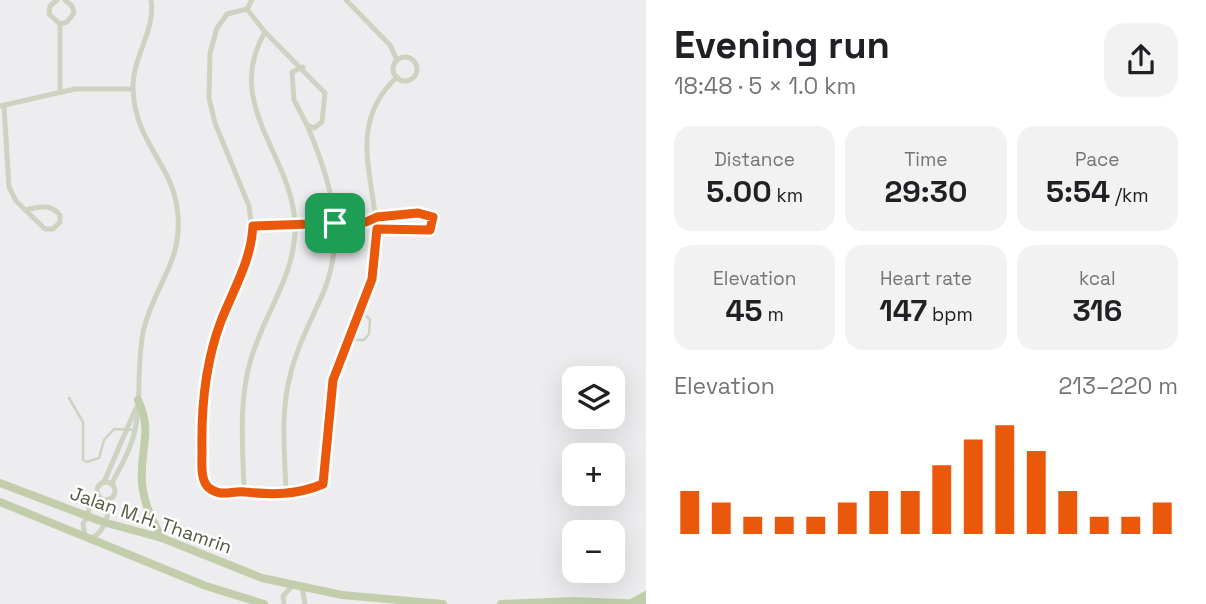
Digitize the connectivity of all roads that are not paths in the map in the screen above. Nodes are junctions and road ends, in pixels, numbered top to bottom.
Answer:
1 (57, 0) edge
2 (65, 0) edge
3 (151, 0) edge
4 (252, 0) edge
5 (346, 0) edge
6 (247, 9) junction
7 (60, 23) junction
8 (265, 32) junction
9 (397, 60) junction
10 (303, 67) junction
11 (397, 77) junction
12 (133, 89) junction
13 (60, 91) junction
14 (2, 106) edge
15 (307, 125) junction
16 (29, 209) junction
17 (377, 217) junction
18 (366, 222) junction
19 (335, 223) junction
20 (295, 224) junction
21 (253, 226) junction
22 (377, 229) junction
23 (360, 312) junction
24 (348, 340) junction
25 (69, 398) dead end
26 (138, 403) junction
27 (125, 427) junction
28 (135, 430) junction
29 (113, 457) junction
30 (124, 462) junction
31 (104, 482) junction
32 (0, 483) edge
33 (112, 484) junction
34 (244, 491) junction
35 (286, 494) junction
36 (99, 496) junction
37 (108, 499) junction
38 (0, 502) edge
39 (88, 517) junction
40 (103, 522) junction
41 (89, 538) junction
42 (162, 538) junction
43 (297, 586) junction
44 (646, 595) edge
45 (248, 600) junction
46 (630, 603) edge
47 (257, 604) edge
48 (264, 604) edge
49 (284, 604) edge
50 (305, 604) edge
51 (443, 604) edge
52 (500, 604) edge
53 (644, 604) edge

1 - 7 street
2 - 7 street
3 - 12 street
4 - 6 street
5 - 9 street
6 - 8 street
6 - 21 street
7 - 13 street
8 - 10 street
8 - 20 street
9 - 11 street
9 - 11 street
10 - 15 street
10 - 15 street
11 - 17 street
12 - 13 street
12 - 26 street
13 - 14 street
14 - 16 street
15 - 19 street
16 - 16 street
17 - 18 street
17 - 22 street
17 - 22 street
18 - 19 street
18 - 22 street
19 - 20 street
19 - 35 street
20 - 21 street
20 - 34 street
21 - 34 street
22 - 23 street
23 - 24 street
23 - 24 lane
24 - 35 street
25 - 27 lane
26 - 27 street
26 - 28 street
26 - 42 main road
27 - 28 lane
27 - 29 street
28 - 30 street
29 - 30 street
29 - 31 street
30 - 33 street
31 - 33 street
31 - 36 street
32 - 39 main road, Jalan M.H. Thamrin
33 - 37 street
34 - 35 street
36 - 37 street
36 - 39 street
37 - 40 street
38 - 41 main road, Jalan M.H. Thamrin
39 - 40 main road, Jalan M.H. Thamrin
39 - 41 street
40 - 41 street
40 - 42 main road, Jalan M.H. Thamrin
41 - 45 main road, Jalan M.H. Thamrin
42 - 43 main road, Jalan M.H. Thamrin
43 - 49 street
43 - 50 street
43 - 51 main road, Jalan M.H. Thamrin
44 - 46 main road
45 - 47 main road
45 - 48 main road, Jalan M.H. Thamrin
46 - 52 main road
46 - 53 main road

